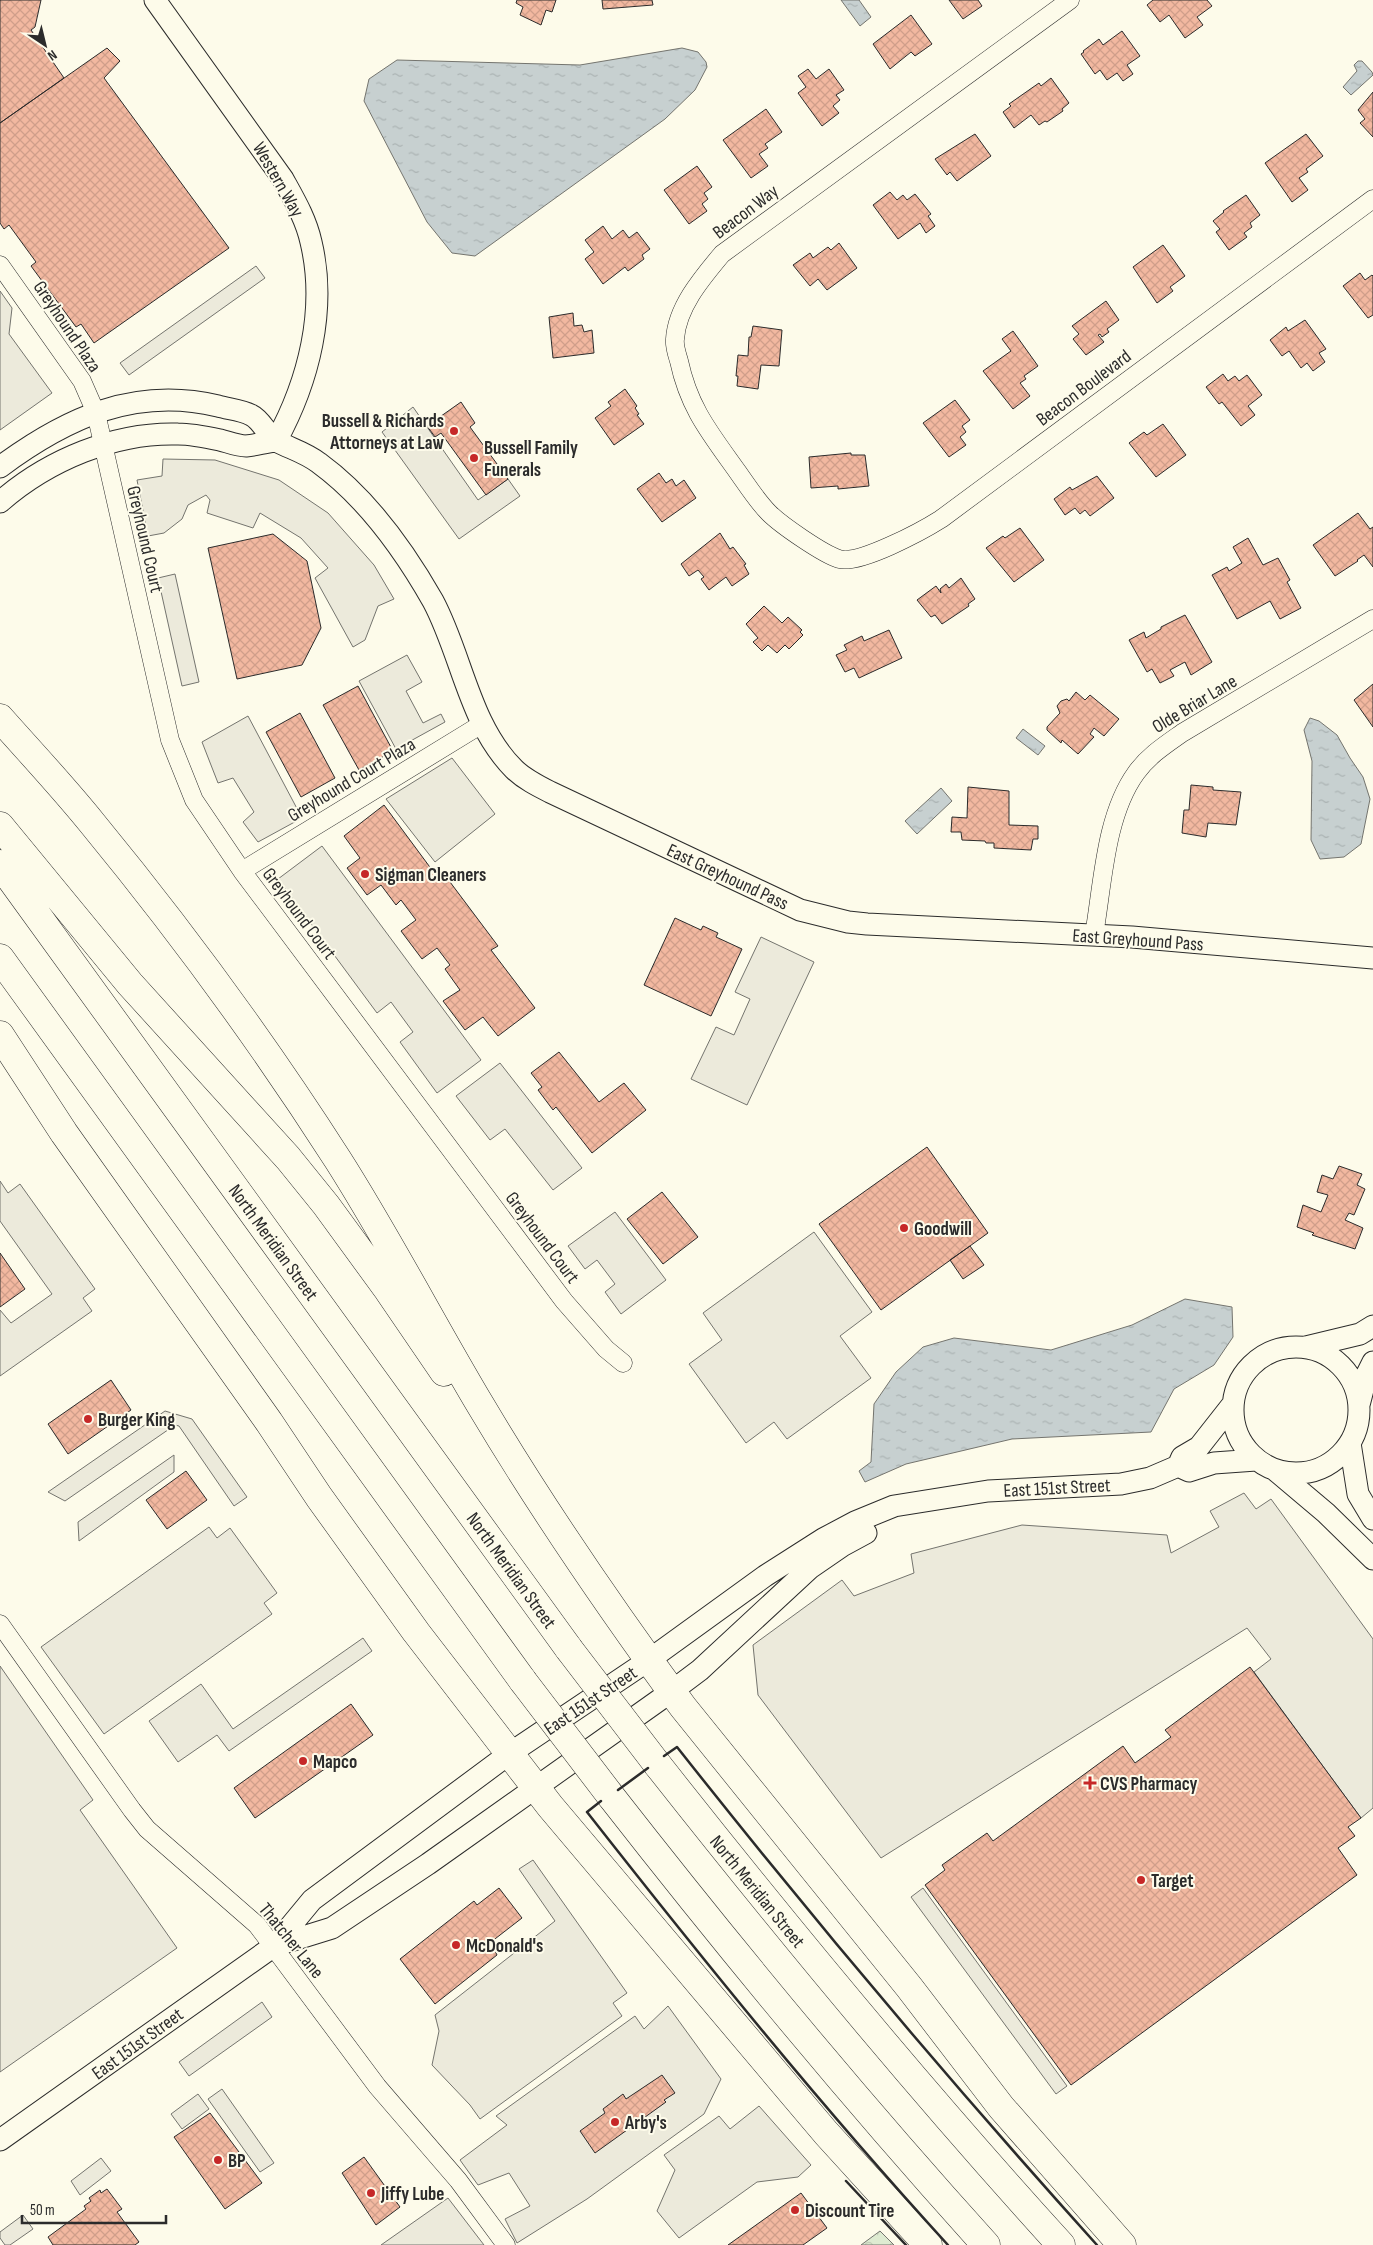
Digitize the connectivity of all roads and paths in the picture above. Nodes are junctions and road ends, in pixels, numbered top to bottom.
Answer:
1 (155, 0) edge
2 (1070, 0) edge
3 (1373, 199) edge
4 (0, 265) edge
5 (96, 413) junction
6 (276, 441) junction
7 (102, 446) junction
8 (0, 467) edge
9 (0, 502) edge
10 (803, 537) joint
11 (1373, 619) edge
12 (0, 704) edge
13 (0, 718) edge
14 (482, 724) junction
15 (44, 768) junction
16 (0, 826) edge
17 (0, 864) edge
18 (242, 871) junction
19 (1094, 935) junction
20 (0, 958) edge
21 (1373, 958) edge
22 (0, 1035) edge
23 (0, 1053) edge
24 (64, 1134) junction
25 (1373, 1326) edge
26 (1306, 1347) junction
27 (1373, 1362) edge
28 (623, 1363) dead end
29 (1232, 1405) junction
30 (1359, 1405) junction
31 (1350, 1443) junction
32 (1256, 1460) junction
33 (1178, 1466) junction
34 (1274, 1470) junction
35 (532, 1489) junction
36 (934, 1500) junction
37 (1373, 1519) edge
38 (1373, 1559) edge
39 (0, 1624) edge
40 (649, 1660) junction
41 (672, 1692) junction
42 (509, 1754) junction
43 (535, 1788) junction
44 (274, 1946) junction
45 (0, 2140) edge
46 (506, 2245) edge
47 (928, 2245) edge
48 (986, 2245) edge
49 (1062, 2245) edge
50 (1122, 2245) edge

1 - 6 street, Western Way
2 - 10 street, Beacon Way
3 - 10 street, Beacon Boulevard
4 - 5 street, Greyhound Plaza
5 - 6 street, East Greyhound Pass
5 - 7 street, Greyhound Court
5 - 8 street, East Greyhound Pass
6 - 7 street
6 - 14 street, East Greyhound Pass
7 - 9 street
7 - 18 street, Greyhound Court
11 - 19 street, Olde Briar Lane
12 - 15 highway
13 - 15 highway
14 - 18 street, Greyhound Court Plaza
14 - 19 street, East Greyhound Pass
15 - 35 highway
16 - 35 highway
17 - 49 highway, North Meridian Street, bridge
18 - 28 street, Greyhound Court
19 - 21 street, East Greyhound Pass
20 - 48 highway, bridge
22 - 24 highway
23 - 24 highway
24 - 42 highway
25 - 26 street
26 - 29 street
26 - 30 street
27 - 30 street
29 - 32 street
29 - 33 street, East 151st Street
30 - 31 street
31 - 34 street
31 - 37 street
32 - 33 street, East 151st Street
32 - 34 street
33 - 36 street, East 151st Street
34 - 38 street
35 - 40 highway
36 - 40 street, East 151st Street
36 - 41 street, East 151st Street
39 - 44 street, Thatcher Lane
40 - 41 highway
40 - 42 street, East 151st Street
41 - 43 street, East 151st Street
41 - 50 highway
42 - 43 highway
42 - 44 street, East 151st Street
43 - 44 street, East 151st Street
43 - 47 highway
44 - 45 street, East 151st Street
44 - 46 street, Thatcher Lane

